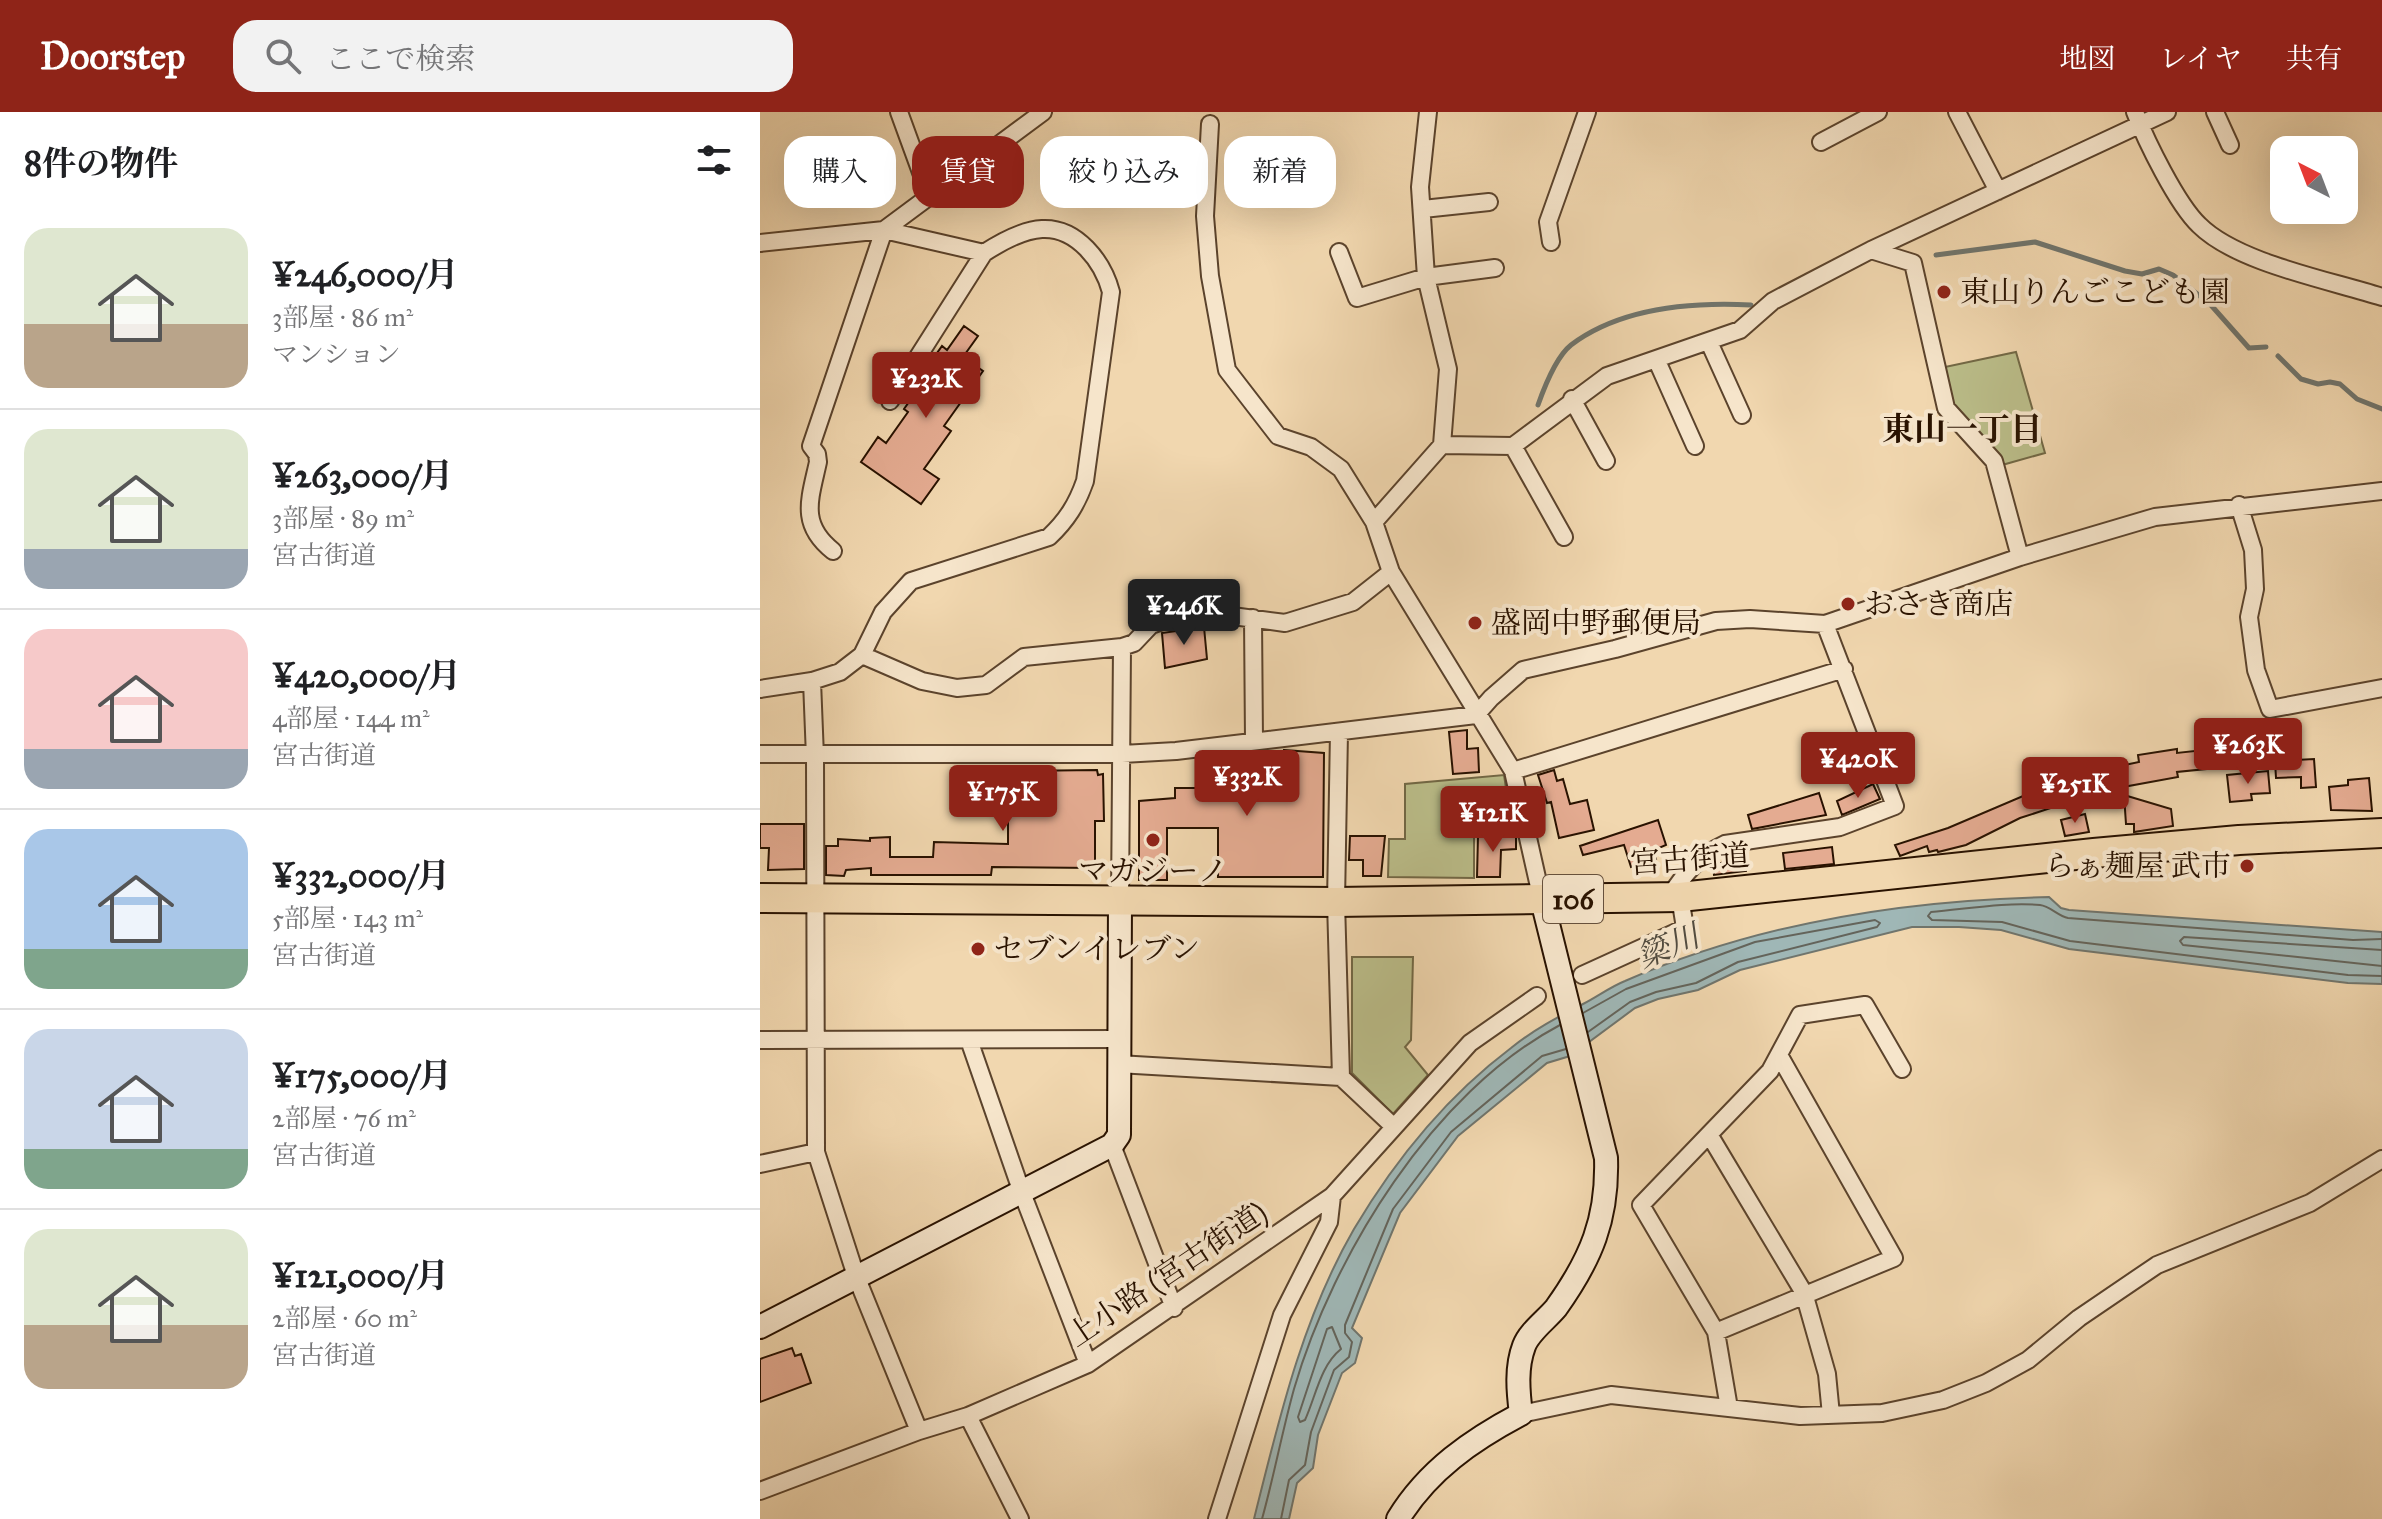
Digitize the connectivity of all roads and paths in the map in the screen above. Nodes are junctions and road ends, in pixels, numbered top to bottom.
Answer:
1 (899, 112) edge
2 (1043, 112) edge
3 (1428, 112) edge
4 (1587, 112) edge
5 (1878, 112) edge
6 (1957, 112) edge
7 (2167, 112) edge
8 (2215, 112) edge
9 (2137, 118) edge
10 (1210, 124) dead end
11 (1011, 136) edge
12 (1821, 142) dead end
13 (2230, 145) dead end
14 (912, 148) edge
15 (1998, 191) junction
16 (1489, 202) dead end
17 (915, 208) edge
18 (1423, 209) junction
19 (884, 230) junction
20 (1551, 242) dead end
21 (760, 243) edge
22 (1871, 250) junction
23 (1339, 252) dead end
24 (984, 253) junction
25 (1495, 268) dead end
26 (1426, 277) junction
27 (2382, 297) edge
28 (1709, 342) junction
29 (1657, 361) junction
30 (1572, 399) junction
31 (890, 401) dead end
32 (1742, 415) dead end
33 (1442, 445) junction
34 (1513, 446) junction
35 (1695, 446) dead end
36 (1606, 461) dead end
37 (2382, 491) edge
38 (2239, 505) junction
39 (1374, 522) junction
40 (1564, 537) dead end
41 (833, 551) dead end
42 (2020, 557) junction
43 (1391, 572) junction
44 (1253, 618) junction
45 (1825, 624) junction
46 (1122, 647) junction
47 (862, 655) junction
48 (1844, 669) junction
49 (812, 681) junction
50 (2382, 688) edge
51 (760, 689) edge
52 (1476, 715) junction
53 (1339, 732) junction
54 (1254, 741) junction
55 (760, 754) edge
56 (1122, 754) junction
57 (815, 757) junction
58 (1513, 771) junction
59 (2382, 833) edge
60 (814, 897) junction
61 (1675, 897) junction
62 (760, 898) edge
63 (1542, 900) junction
64 (1120, 901) junction
65 (1336, 902) junction
66 (1582, 975) dead end
67 (1537, 996) dead end
68 (1118, 1039) junction
69 (760, 1040) edge
70 (969, 1040) junction
71 (816, 1041) junction
72 (1779, 1055) junction
73 (1118, 1064) junction
74 (1902, 1069) dead end
75 (1341, 1077) junction
76 (1393, 1126) junction
77 (1710, 1136) junction
78 (1112, 1145) junction
79 (816, 1152) junction
80 (2382, 1159) edge
81 (760, 1164) edge
82 (1021, 1190) junction
83 (1332, 1196) junction
84 (856, 1276) junction
85 (1804, 1293) junction
86 (1174, 1308) junction
87 (760, 1327) edge
88 (1716, 1332) junction
89 (1088, 1364) junction
90 (1729, 1408) junction
91 (1521, 1414) junction
92 (1831, 1415) junction
93 (968, 1416) junction
94 (919, 1431) junction
95 (760, 1491) edge
96 (1020, 1519) edge
97 (1217, 1519) edge
98 (1398, 1519) edge

1 - 14 street
2 - 11 street
3 - 18 street
4 - 20 street
5 - 12 street
6 - 15 street
7 - 9 street
8 - 13 street
9 - 15 street
9 - 27 street
10 - 39 street
15 - 22 street
16 - 18 street
17 - 19 street
18 - 26 street
19 - 21 street
19 - 24 street
19 - 41 street
22 - 28 street
22 - 42 street
23 - 26 street
24 - 31 street
24 - 47 street
25 - 26 street
26 - 33 street
28 - 29 street
28 - 32 street
29 - 30 street
29 - 35 street
30 - 34 street
30 - 36 street
33 - 34 street
33 - 39 street
34 - 40 street
37 - 38 street
38 - 42 street
38 - 50 street
39 - 43 street
42 - 45 street
43 - 44 street
43 - 52 street
44 - 46 street
44 - 54 street
45 - 48 street
45 - 52 street
46 - 47 street
46 - 56 street
47 - 49 street
48 - 58 street
48 - 61 street
49 - 51 street
49 - 57 street
52 - 53 street
52 - 58 street
53 - 54 street
53 - 65 street
54 - 56 street
55 - 57 street
56 - 57 street
56 - 64 street
57 - 60 street
58 - 63 street
59 - 61 highway, 宮古街道 / 106
60 - 62 highway, 宮古街道 / 106
60 - 64 highway, 宮古街道 / 106
60 - 71 street
61 - 63 highway, 宮古街道 / 106
61 - 66 street
63 - 65 highway, 宮古街道 / 106
63 - 91 street
64 - 65 highway, 宮古街道 / 106
64 - 68 street
65 - 75 street
67 - 76 street, 上小路 (宮古街道)
68 - 70 street
68 - 73 street
69 - 71 street
70 - 71 street
70 - 82 street
71 - 79 street
72 - 74 street
72 - 77 street
72 - 85 street
73 - 75 street
73 - 78 street
75 - 76 street
76 - 83 street, 上小路 (宮古街道)
77 - 85 street
77 - 88 street
78 - 82 street
78 - 86 street
79 - 81 street
79 - 84 street
80 - 92 street
82 - 84 street
82 - 89 street
83 - 86 street, 上小路 (宮古街道)
83 - 97 street
84 - 87 street
84 - 94 street
85 - 88 street
85 - 92 street
86 - 89 street, 上小路 (宮古街道)
88 - 90 street
89 - 93 street, 上小路 (宮古街道)
90 - 91 street
90 - 92 street
91 - 98 street
93 - 94 street, 上小路 (宮古街道)
93 - 96 street
94 - 95 street, 上小路 (宮古街道)

